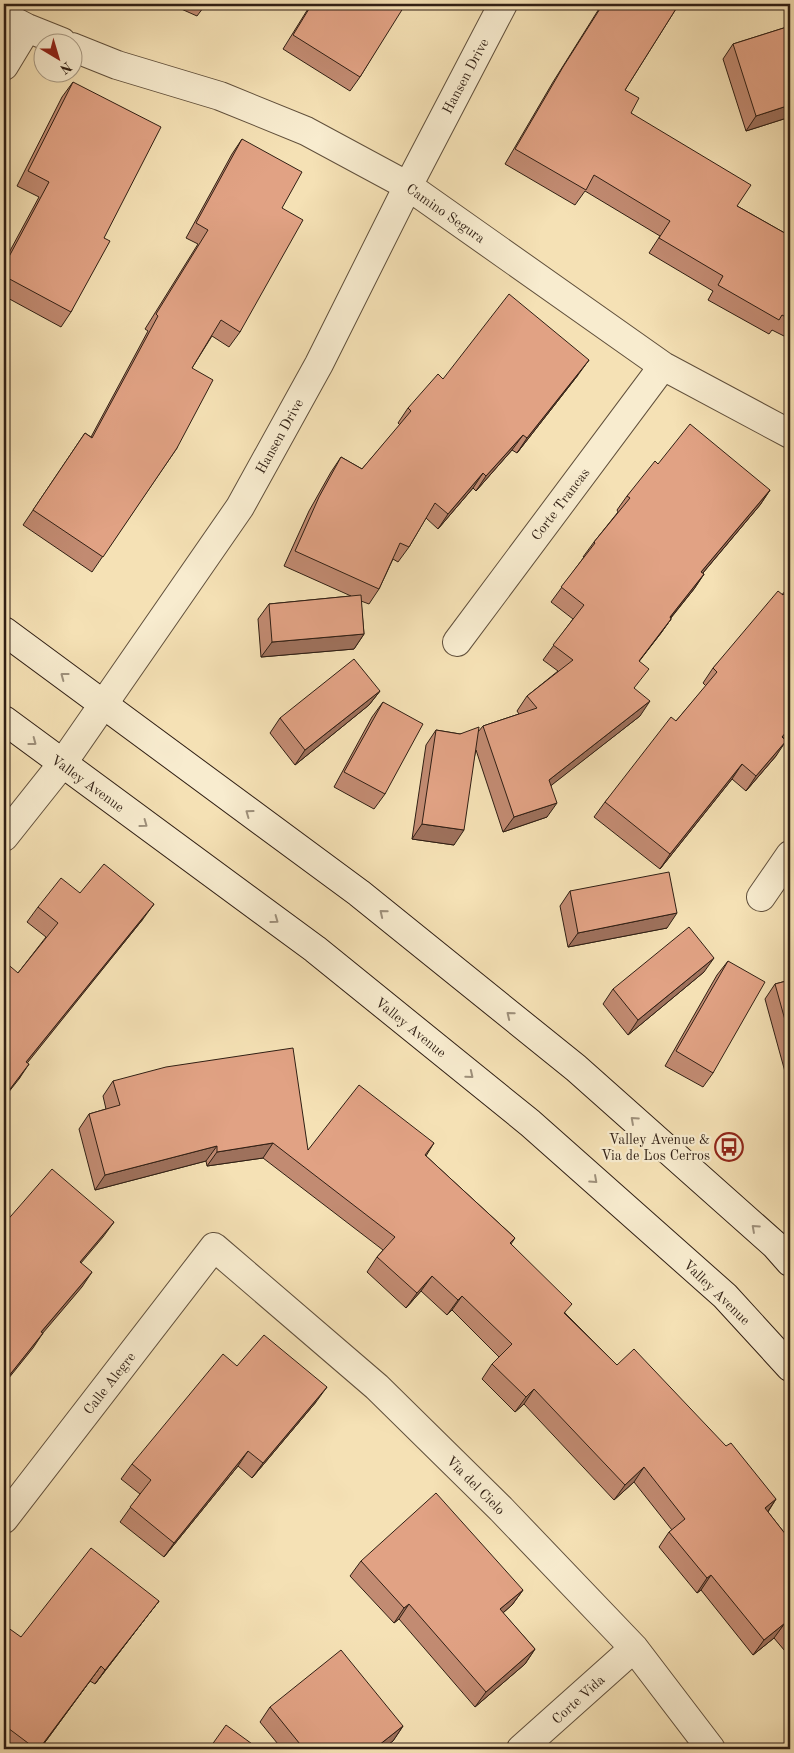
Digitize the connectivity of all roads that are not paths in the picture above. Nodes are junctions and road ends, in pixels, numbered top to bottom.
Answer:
1 (503, 4) edge
2 (15, 22) edge
3 (38, 32) edge
4 (82, 51) edge
5 (4, 66) edge
6 (408, 186) junction
7 (663, 366) junction
8 (790, 434) edge
9 (4, 631) edge
10 (457, 642) dead end
11 (103, 705) junction
12 (4, 720) edge
13 (62, 764) junction
14 (4, 837) edge
15 (790, 855) edge
16 (761, 897) dead end
17 (214, 1247) joint
18 (790, 1262) edge
19 (790, 1367) edge
20 (4, 1519) edge
21 (634, 1648) junction
22 (521, 1749) edge
23 (711, 1749) edge

1 - 6 street, Hansen Drive
2 - 3 street
2 - 5 street
4 - 6 street, Camino Segura
6 - 7 street, Camino Segura
6 - 11 street, Hansen Drive
7 - 8 street, Camino Segura
7 - 10 street, Corte Trancas
11 -> 9 street
11 - 13 street, Hansen Drive
18 -> 11 street
12 -> 13 street, Valley Avenue
13 - 14 street, Hansen Drive
13 -> 19 street, Valley Avenue
15 - 16 street
17 - 20 street, Calle Alegre
17 - 21 street, Via del Cielo
21 - 22 street, Corte Vida
21 - 23 street, Via del Cielo

